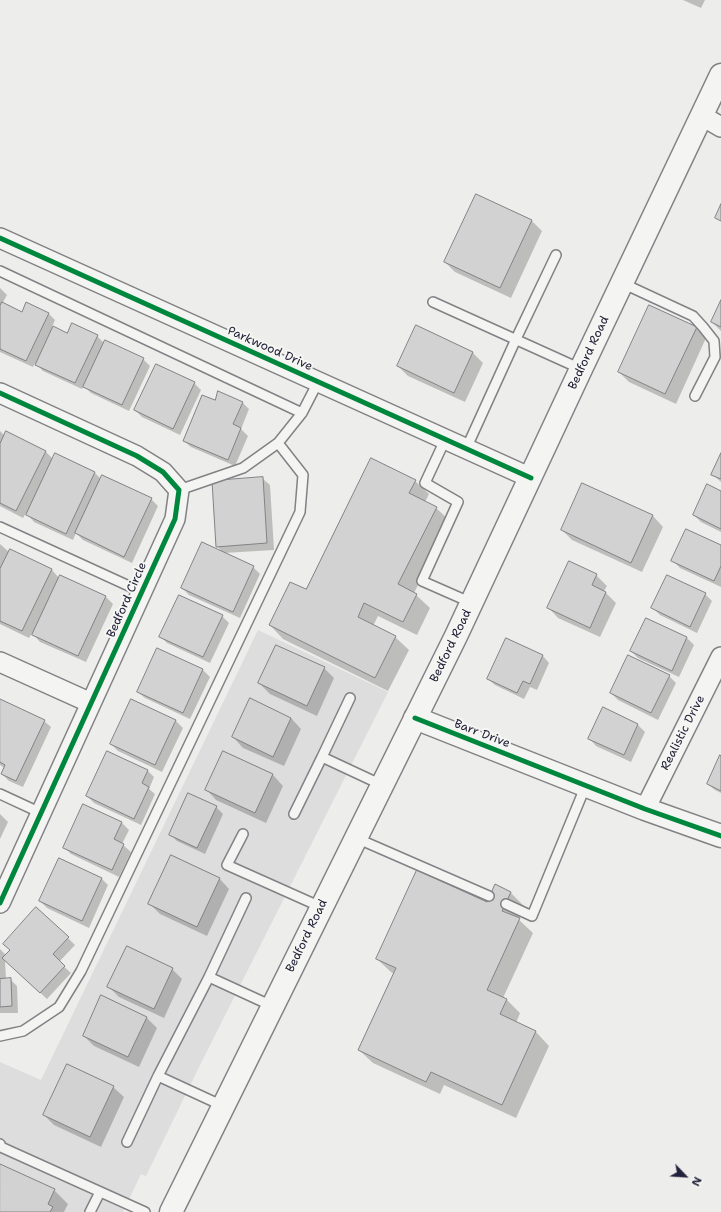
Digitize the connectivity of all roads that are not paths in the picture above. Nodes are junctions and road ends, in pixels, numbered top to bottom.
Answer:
1 (721, 75) edge
2 (702, 116) junction
3 (721, 126) edge
4 (0, 238) edge
5 (556, 255) dead end
6 (0, 271) edge
7 (622, 283) junction
8 (433, 302) dead end
9 (516, 339) junction
10 (581, 369) junction
11 (318, 382) junction
12 (0, 393) edge
13 (695, 396) dead end
14 (302, 412) junction
15 (445, 440) junction
16 (278, 443) junction
17 (466, 449) junction
18 (531, 478) junction
19 (179, 490) junction
20 (0, 527) edge
21 (142, 592) junction
22 (472, 603) junction
23 (721, 657) edge
24 (0, 662) edge
25 (350, 698) dead end
26 (91, 703) junction
27 (415, 718) junction
28 (322, 757) junction
29 (382, 785) junction
30 (586, 785) junction
31 (0, 794) edge
32 (645, 808) junction
33 (41, 813) junction
34 (294, 814) dead end
35 (243, 834) dead end
36 (721, 836) edge
37 (356, 838) junction
38 (489, 896) dead end
39 (246, 898) dead end
40 (0, 903) edge
41 (506, 904) dead end
42 (321, 907) junction
43 (208, 977) junction
44 (272, 1006) junction
45 (0, 1036) edge
46 (158, 1076) junction
47 (223, 1106) junction
48 (127, 1142) dead end
49 (0, 1146) edge
50 (100, 1192) junction
51 (90, 1212) edge
52 (145, 1212) edge
53 (171, 1212) edge

1 - 2 main road, Bedford Road
2 - 3 street
2 - 7 main road, Bedford Road
4 - 11 street, Parkwood Drive
5 - 9 lane
6 - 14 lane
7 - 10 main road, Bedford Road
7 - 13 lane
8 - 9 lane
9 - 10 lane
9 - 17 lane
10 - 18 main road, Bedford Road
11 - 14 lane
11 - 15 street, Parkwood Drive
12 - 19 street
14 - 16 lane
15 - 17 street, Parkwood Drive
15 - 22 lane
16 - 19 lane
16 - 45 lane
17 - 18 street, Parkwood Drive
18 - 22 main road, Bedford Road
19 - 21 street, Bedford Circle
20 - 21 lane
21 - 26 street, Bedford Circle
22 - 27 main road, Bedford Road
23 - 32 street, Realistic Drive
24 - 26 street
25 - 28 lane
26 - 33 street, Bedford Circle
27 - 29 main road, Bedford Road
27 - 30 main road, Barr Drive
28 - 29 lane
28 - 34 lane
29 - 37 main road, Bedford Road
30 - 32 main road, Barr Drive
30 - 41 lane
31 - 33 lane
32 - 36 main road, Barr Drive
33 - 40 street, Bedford Circle
35 - 42 lane
37 - 38 lane
37 - 42 main road, Bedford Road
39 - 43 lane
42 - 44 main road, Bedford Road
43 - 44 lane
43 - 46 lane
44 - 47 main road, Bedford Road
46 - 47 lane
46 - 48 lane
47 - 53 main road, Bedford Road
49 - 50 lane
50 - 51 lane
50 - 52 lane

